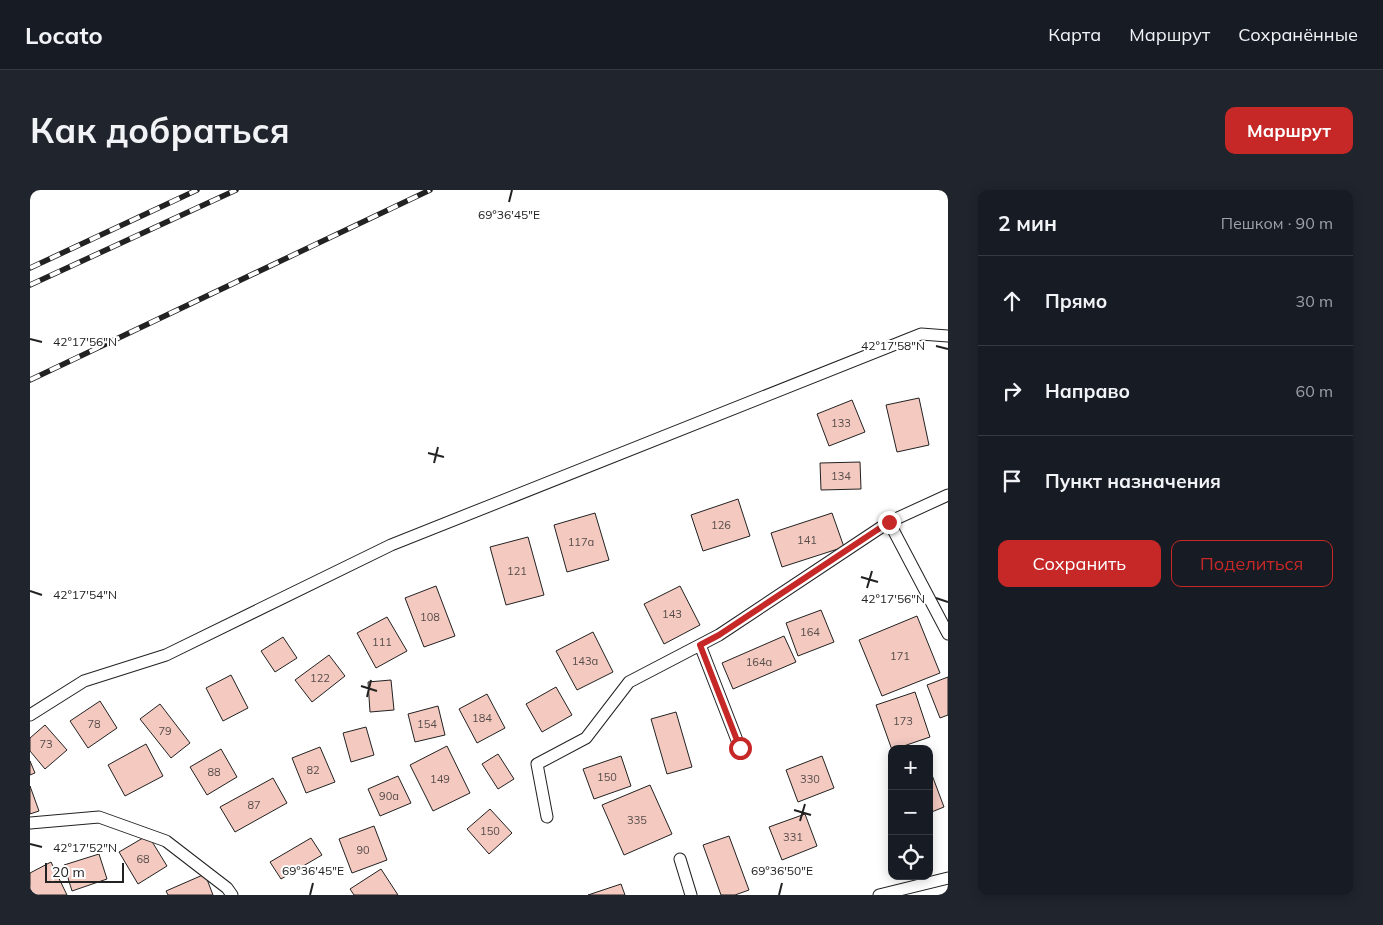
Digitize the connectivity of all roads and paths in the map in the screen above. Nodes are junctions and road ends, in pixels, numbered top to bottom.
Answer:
1 (948, 336) edge
2 (948, 495) edge
3 (889, 522) junction
4 (948, 634) edge
5 (700, 645) junction
6 (30, 714) edge
7 (740, 748) dead end
8 (547, 817) dead end
9 (30, 823) edge
10 (680, 859) dead end
11 (948, 878) edge
12 (232, 895) edge
13 (691, 895) edge
14 (878, 895) edge

1 - 6 lane
2 - 3 lane
3 - 4 lane
3 - 5 lane
5 - 7 lane
5 - 8 lane
9 - 12 lane
10 - 13 lane
11 - 14 lane

